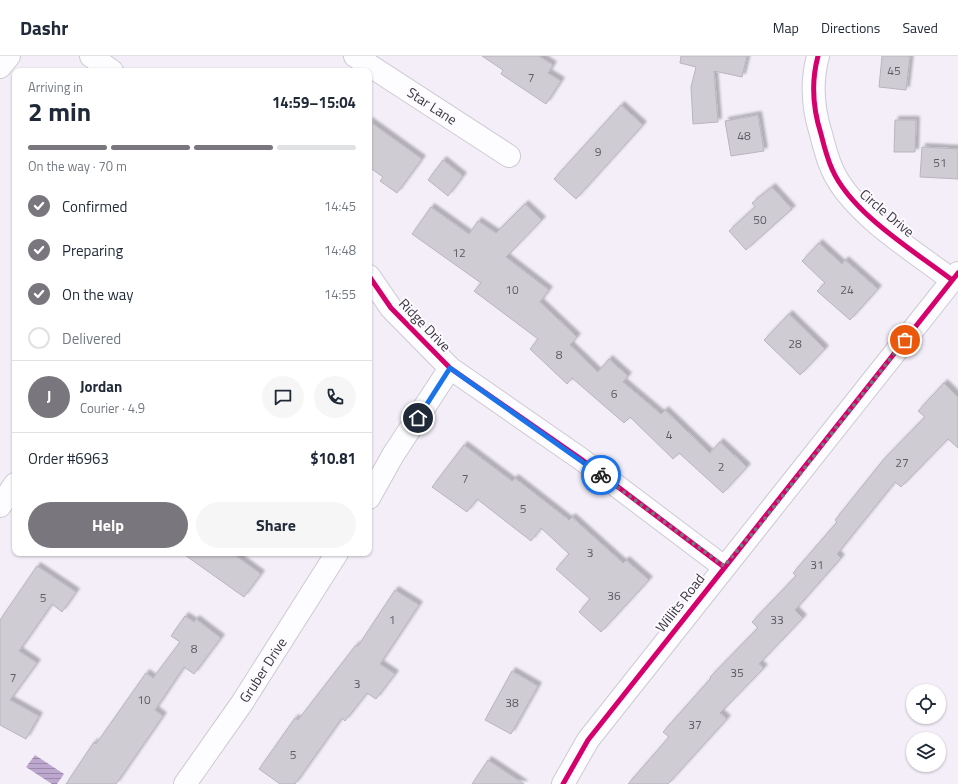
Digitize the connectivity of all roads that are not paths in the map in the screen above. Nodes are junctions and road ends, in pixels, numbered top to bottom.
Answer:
1 (9, 56) edge
2 (90, 56) edge
3 (355, 56) edge
4 (818, 56) edge
5 (0, 67) edge
6 (108, 68) edge
7 (509, 156) dead end
8 (955, 276) edge
9 (372, 280) edge
10 (450, 368) junction
11 (12, 488) edge
12 (372, 493) edge
13 (0, 506) edge
14 (334, 556) edge
15 (724, 566) junction
16 (185, 784) edge
17 (563, 784) edge

1 - 5 street
2 - 6 street
3 - 7 street, Star Lane
4 - 8 street, Circle Drive
8 - 15 street, Willits Road
9 - 10 street, Ridge Drive
10 - 12 street
10 - 15 street, Ridge Drive
11 - 13 street
14 - 16 street, Gruber Drive
15 - 17 street, Willits Road

